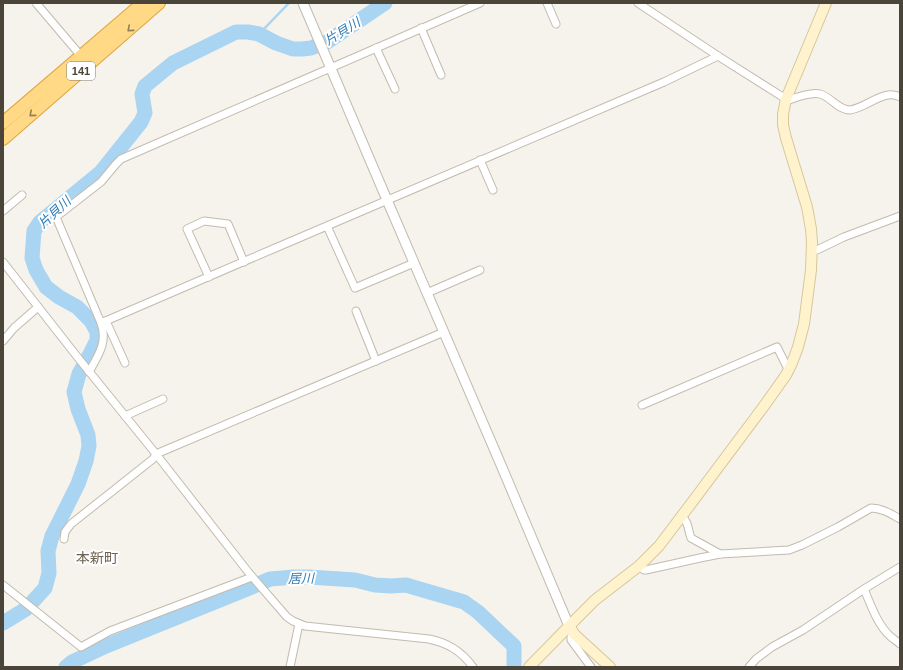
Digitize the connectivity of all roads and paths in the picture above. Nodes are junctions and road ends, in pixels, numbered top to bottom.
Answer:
1 (36, 3) edge
2 (143, 3) edge
3 (159, 3) edge
4 (303, 3) edge
5 (480, 3) edge
6 (547, 3) edge
7 (638, 3) edge
8 (826, 3) edge
9 (556, 24) dead end
10 (421, 28) junction
11 (376, 48) junction
12 (81, 56) junction
13 (718, 56) junction
14 (331, 67) junction
15 (441, 75) dead end
16 (395, 89) dead end
17 (900, 97) edge
18 (786, 99) junction
19 (3, 123) edge
20 (3, 139) edge
21 (480, 160) junction
22 (493, 190) dead end
23 (22, 195) dead end
24 (387, 200) junction
25 (3, 211) edge
26 (900, 216) edge
27 (327, 226) junction
28 (812, 250) junction
29 (3, 262) edge
30 (244, 262) junction
31 (414, 263) junction
32 (480, 270) dead end
33 (208, 277) junction
34 (427, 293) junction
35 (38, 307) junction
36 (356, 311) dead end
37 (104, 322) junction
38 (444, 332) junction
39 (3, 341) edge
40 (376, 361) junction
41 (125, 363) dead end
42 (789, 369) junction
43 (88, 371) junction
44 (163, 399) dead end
45 (642, 405) dead end
46 (125, 416) junction
47 (156, 454) junction
48 (682, 516) junction
49 (900, 519) edge
50 (64, 539) dead end
51 (720, 554) junction
52 (639, 566) junction
53 (900, 567) edge
54 (254, 579) junction
55 (3, 585) edge
56 (864, 589) junction
57 (299, 624) junction
58 (571, 629) junction
59 (900, 644) edge
60 (290, 667) edge
61 (473, 667) edge
62 (528, 667) edge
63 (591, 667) edge
64 (610, 667) edge
65 (749, 667) edge

1 - 12 street
2 - 12 highway, 141
3 -> 20 highway, 141
4 - 14 street
5 - 10 street
6 - 9 street
7 - 13 street
8 - 18 main road
10 - 11 street
10 - 15 street
11 - 14 street
11 - 16 street
12 - 19 highway, 141
13 - 18 street
13 - 21 street
14 - 24 street
14 - 37 street
17 - 18 street
18 - 28 main road
21 - 22 street
21 - 24 street
23 - 25 street
24 - 27 street
24 - 31 street
26 - 28 street
27 - 30 street
27 - 31 street
28 - 42 main road
29 - 35 street
30 - 33 street
30 - 33 street
31 - 34 street
32 - 34 street
33 - 37 street
34 - 38 street
35 - 39 street
35 - 43 street
36 - 40 street
37 - 41 street
37 - 43 street
38 - 40 street
38 - 58 street
40 - 47 street
42 - 45 street
42 - 48 main road
43 - 46 street
44 - 46 street
46 - 47 street
47 - 50 street
47 - 54 street
48 - 51 street
48 - 52 main road
49 - 51 street
51 - 52 street
52 - 58 main road
53 - 56 street
54 - 55 street
54 - 57 street
56 - 59 street
56 - 65 street
57 - 60 street
57 - 61 street
58 - 62 main road
58 - 63 street
58 - 64 main road

